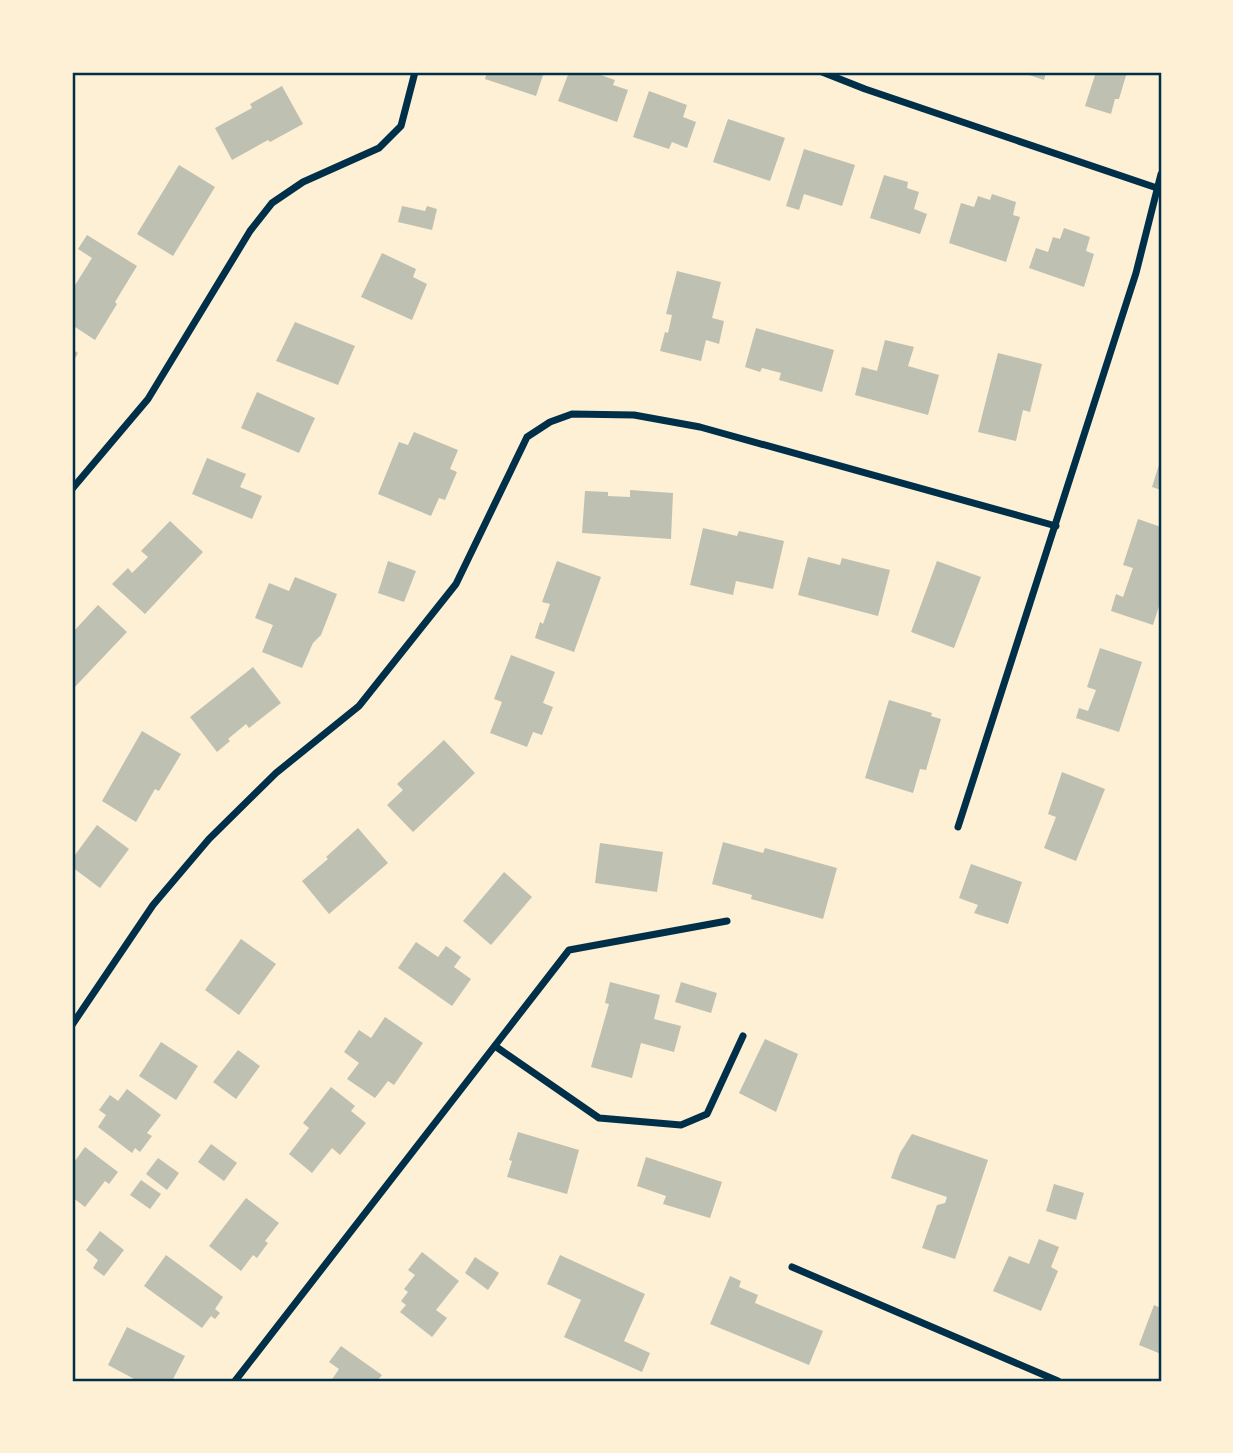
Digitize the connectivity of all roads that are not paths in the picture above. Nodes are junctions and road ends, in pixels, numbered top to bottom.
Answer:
1 (415, 72) edge
2 (822, 72) edge
3 (1161, 174) edge
4 (1157, 188) junction
5 (72, 489) edge
6 (1056, 526) junction
7 (958, 827) dead end
8 (727, 922) dead end
9 (72, 1025) edge
10 (743, 1037) dead end
11 (495, 1046) junction
12 (792, 1267) dead end
13 (235, 1381) edge
14 (1058, 1381) edge

1 - 5 street
2 - 4 street
3 - 4 street
4 - 6 street
6 - 7 street
6 - 9 street
8 - 11 street
10 - 11 street
11 - 13 street
12 - 14 street

